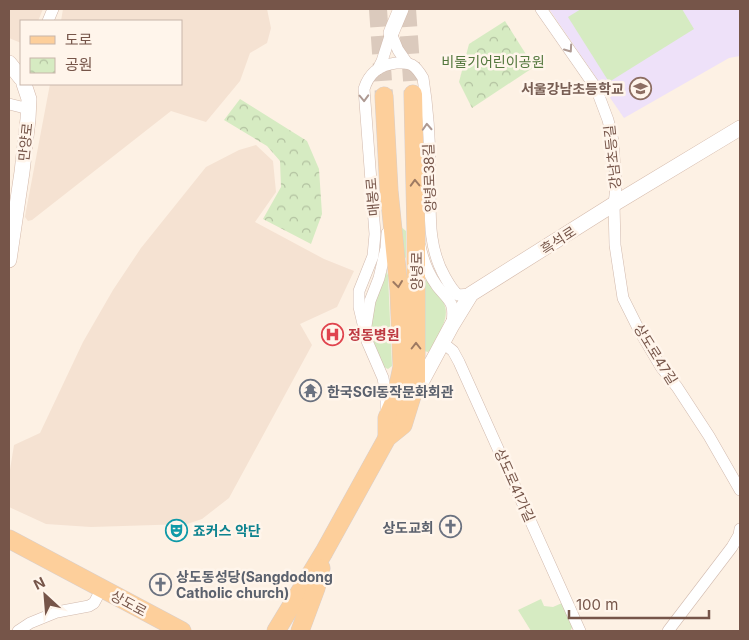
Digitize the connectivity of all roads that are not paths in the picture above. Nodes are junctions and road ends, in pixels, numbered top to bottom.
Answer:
1 (402, 9) edge
2 (541, 9) edge
3 (391, 33) junction
4 (9, 63) edge
5 (406, 63) junction
6 (378, 68) junction
7 (20, 77) edge
8 (24, 85) edge
9 (412, 94) tunnel mouth
10 (384, 96) tunnel mouth
11 (9, 104) edge
12 (29, 109) junction
13 (740, 128) edge
14 (388, 191) junction
15 (614, 204) junction
16 (416, 230) junction
17 (9, 260) edge
18 (456, 296) junction
19 (452, 325) junction
20 (366, 338) junction
21 (443, 343) junction
22 (414, 389) junction
23 (386, 418) junction
24 (388, 438) junction
25 (740, 490) edge
26 (740, 529) edge
27 (9, 539) edge
28 (736, 545) edge
29 (324, 552) junction
30 (102, 588) junction
31 (18, 631) edge
32 (182, 631) edge
33 (276, 631) edge
34 (300, 631) edge
35 (580, 631) edge
36 (668, 631) edge

1 - 3 street
2 -> 15 street, 강남초등길
3 - 5 street, 양녕로38길
3 - 6 street, 매봉로
4 - 7 street
5 - 6 street
18 -> 5 street, 양녕로38길
6 -> 20 street, 매봉로
8 - 12 street, 만양로
16 -> 9 main road, 양녕로
10 - 14 main road, 양녕로
11 - 12 street
12 - 17 street, 만양로
13 - 15 street, 흑석로
14 - 20 street
14 -> 23 main road, 양녕로
15 - 18 street, 흑석로
15 - 25 street, 상도로47길
16 - 18 street
22 -> 16 main road, 양녕로
18 - 19 street, 흑석로
18 - 19 street
19 - 21 street, 흑석로
20 - 23 street, 매봉로
21 - 22 street, 흑석로
21 - 35 street, 상도로41가길
22 - 24 main road, 양녕로
23 - 24 main road, 양녕로
24 - 29 main road, 양녕로
26 - 28 street
27 - 30 main road, 상도로
28 - 36 street
29 - 33 main road, 양녕로
29 - 34 main road
30 - 31 street, 상도로
30 - 32 main road, 상도로

